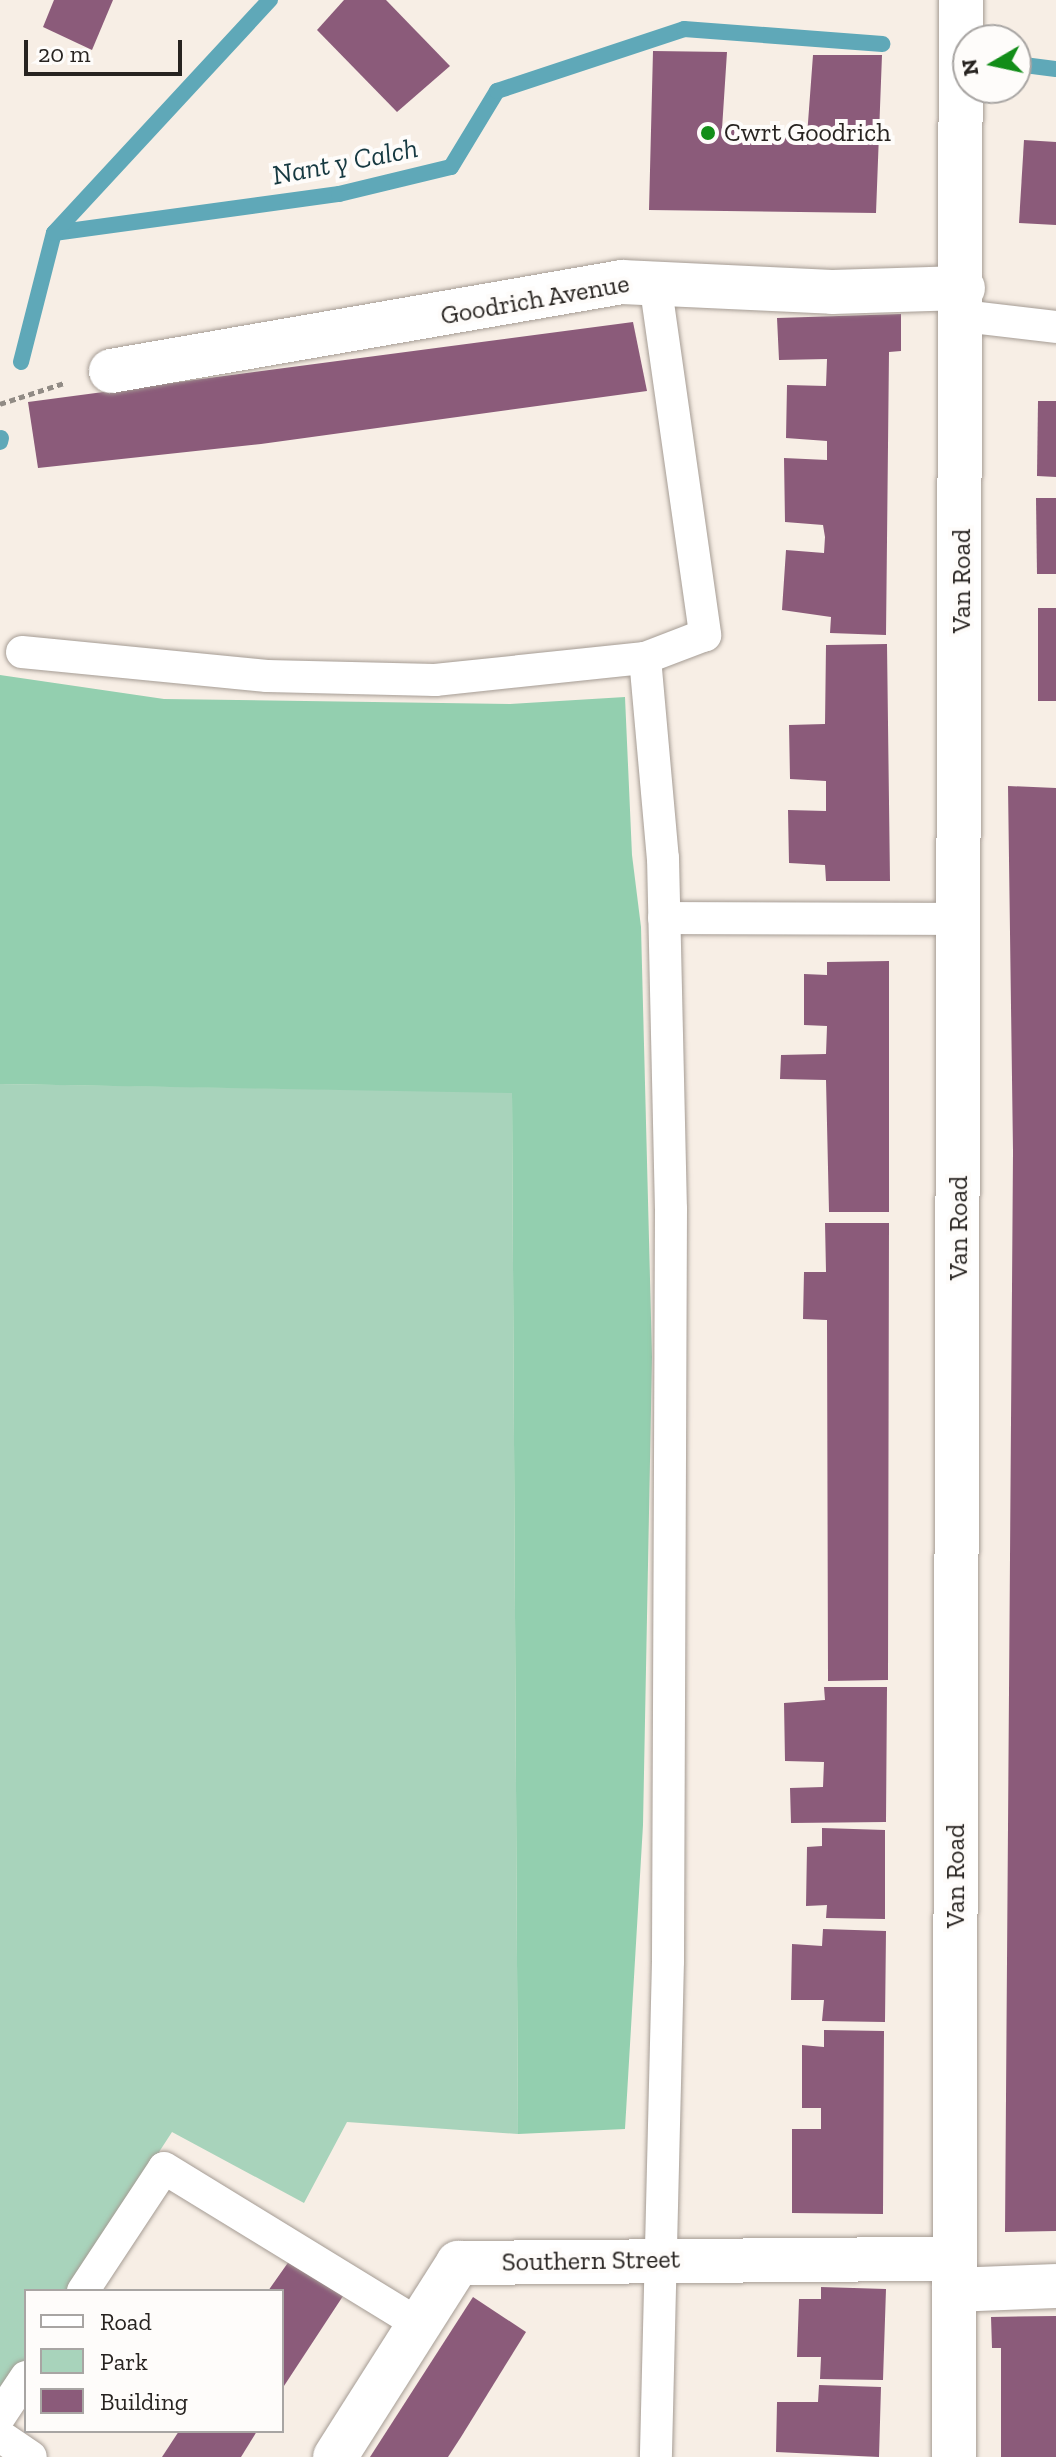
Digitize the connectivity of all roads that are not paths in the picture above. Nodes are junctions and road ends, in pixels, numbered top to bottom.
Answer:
1 (961, 0) edge
2 (655, 282) junction
3 (963, 302) junction
4 (1056, 327) edge
5 (111, 371) road end
6 (22, 652) dead end
7 (645, 658) junction
8 (664, 918) junction
9 (960, 919) junction
10 (660, 2259) junction
11 (954, 2274) junction
12 (1056, 2286) edge
13 (84, 2289) edge
14 (419, 2324) junction
15 (24, 2380) edge
16 (0, 2416) edge
17 (0, 2436) edge
18 (31, 2457) edge
19 (335, 2457) edge
20 (656, 2457) edge
21 (954, 2457) edge

1 - 3 street, Van Road
2 - 3 street, Goodrich Avenue
2 - 5 street, Goodrich Avenue
2 - 7 lane
3 - 4 lane
3 - 9 street, Van Road
6 - 7 lane
7 - 8 lane
8 - 9 lane
8 - 10 lane
9 - 11 street, Van Road
10 - 11 street, Southern Street
10 - 14 street, Southern Street
10 - 20 lane
11 - 12 street, Southern Street
11 - 21 street, Van Road
13 - 14 lane
14 - 19 street, Southern Street
15 - 16 lane
17 - 18 lane

